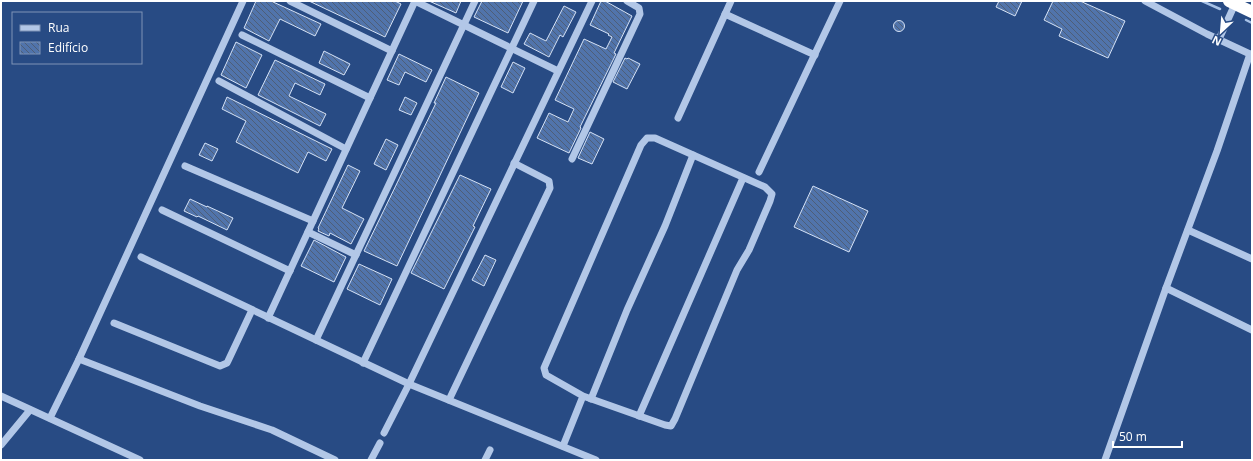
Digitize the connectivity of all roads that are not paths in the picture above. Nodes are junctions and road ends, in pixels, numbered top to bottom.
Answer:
1 (243, 1) edge
2 (290, 1) edge
3 (415, 1) edge
4 (475, 1) edge
5 (534, 1) edge
6 (592, 1) edge
7 (627, 1) edge
8 (732, 1) edge
9 (840, 1) edge
10 (1145, 1) edge
11 (1232, 2) edge
12 (1252, 12) edge
13 (725, 14) junction
14 (464, 25) junction
15 (242, 35) dead end
16 (1219, 40) junction
17 (512, 49) junction
18 (392, 51) junction
19 (815, 54) junction
20 (1251, 55) edge
21 (558, 71) junction
22 (220, 81) dead end
23 (370, 98) junction
24 (678, 118) dead end
25 (346, 149) junction
26 (693, 155) junction
27 (572, 159) dead end
28 (514, 163) junction
29 (185, 166) dead end
30 (759, 172) dead end
31 (743, 178) junction
32 (162, 210) dead end
33 (313, 221) junction
34 (1188, 230) junction
35 (308, 232) junction
36 (356, 254) junction
37 (141, 257) dead end
38 (1252, 259) edge
39 (290, 271) junction
40 (1166, 288) junction
41 (252, 310) junction
42 (268, 318) junction
43 (114, 323) dead end
44 (1252, 330) edge
45 (316, 340) junction
46 (79, 359) junction
47 (363, 363) junction
48 (409, 384) junction
49 (1, 396) edge
50 (583, 396) junction
51 (591, 399) junction
52 (449, 400) junction
53 (30, 410) junction
54 (639, 416) junction
55 (50, 418) junction
56 (384, 433) dead end
57 (380, 443) dead end
58 (1, 445) edge
59 (563, 446) junction
60 (490, 450) dead end
61 (128, 457) edge
62 (140, 460) edge
63 (335, 460) edge
64 (371, 460) edge
65 (485, 460) edge
66 (596, 460) edge
67 (1105, 460) edge

1 - 46 street
2 - 18 street
3 - 14 street
3 - 18 street
4 - 14 street
5 - 17 street
6 - 21 street
7 - 27 street
8 - 13 street
9 - 19 street
10 - 16 street
11 - 12 highway
11 - 16 street
13 - 19 street
13 - 24 street
14 - 17 street
14 - 36 street
15 - 23 street
16 - 20 street
17 - 21 street
17 - 47 street
18 - 23 street
19 - 30 street
20 - 34 street
21 - 28 street
22 - 25 street
23 - 25 street
25 - 33 street
26 - 31 street
26 - 50 street
26 - 51 street
28 - 48 street
28 - 52 street
29 - 33 street
31 - 54 street
31 - 54 street
32 - 39 street
33 - 35 street
34 - 38 street
34 - 40 street
35 - 36 street
35 - 39 street
36 - 45 street
37 - 41 street
39 - 42 street
40 - 44 street
40 - 67 street
41 - 42 street
41 - 43 street
42 - 45 street
45 - 47 street
46 - 55 street
46 - 63 street
47 - 48 street
48 - 52 street
48 - 56 street
49 - 53 street
50 - 51 street
50 - 59 street
51 - 54 street
52 - 59 street
53 - 55 street
53 - 58 street
55 - 61 street
57 - 64 street
59 - 66 street
60 - 65 street
61 - 62 street

